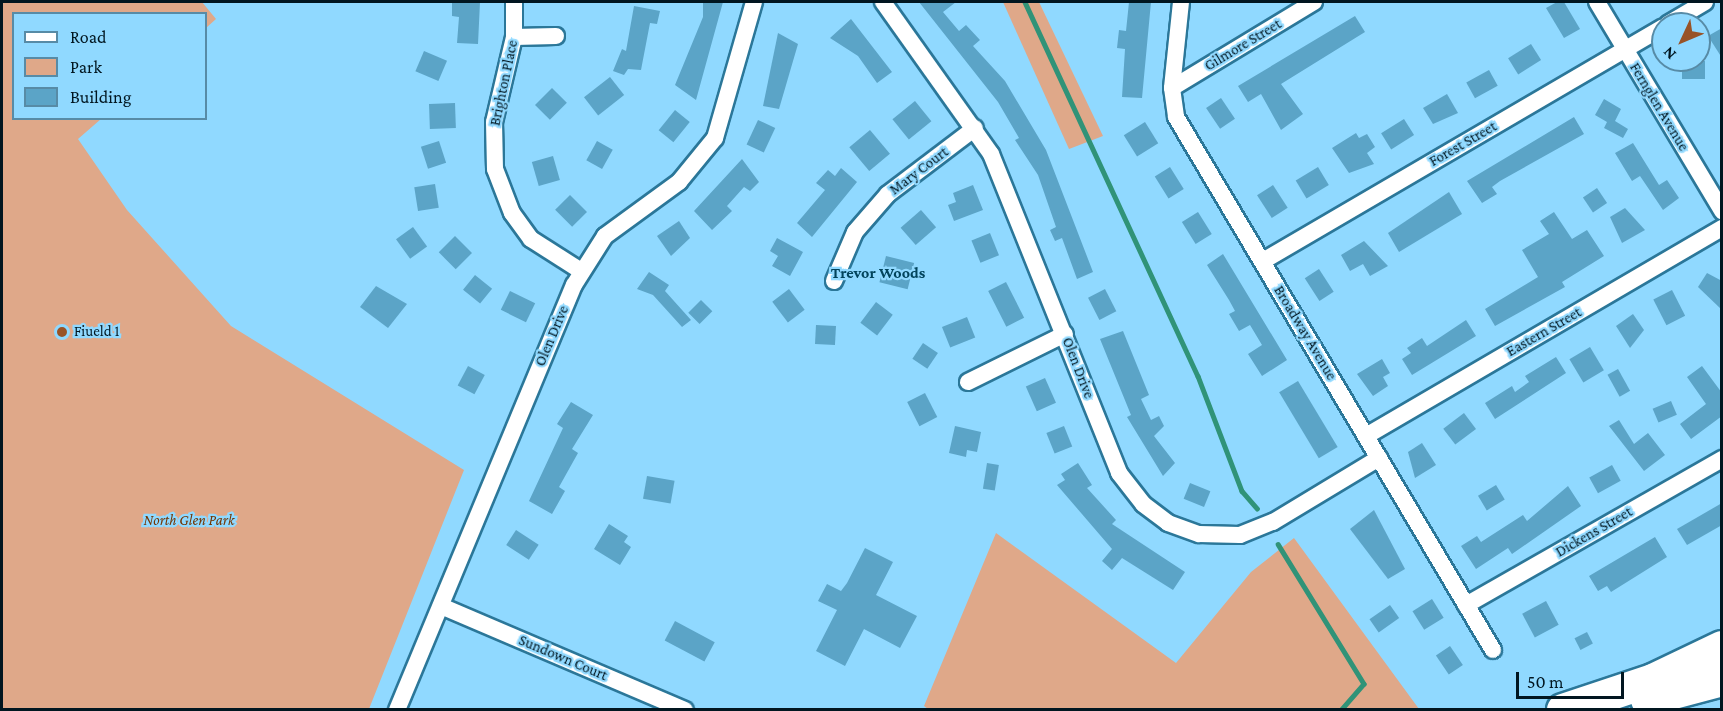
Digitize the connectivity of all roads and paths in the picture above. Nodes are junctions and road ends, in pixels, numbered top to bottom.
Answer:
1 (513, 2) edge
2 (754, 2) edge
3 (883, 2) edge
4 (1181, 2) edge
5 (1314, 2) edge
6 (1597, 2) edge
7 (1705, 2) edge
8 (1688, 12) edge
9 (1651, 34) edge
10 (556, 36) dead end
11 (514, 37) junction
12 (1625, 50) junction
13 (1172, 88) junction
14 (975, 128) junction
15 (1722, 211) edge
16 (1722, 228) edge
17 (1263, 261) junction
18 (581, 271) junction
19 (834, 281) dead end
20 (1065, 334) junction
21 (968, 382) dead end
22 (1366, 436) junction
23 (1379, 458) junction
24 (1722, 459) edge
25 (1466, 605) junction
26 (441, 606) junction
27 (1722, 647) edge
28 (1493, 650) dead end
29 (1722, 680) edge
30 (397, 710) edge
31 (685, 710) edge
32 (1563, 710) edge
33 (1612, 710) edge

1 - 11 street, Brighton Place
2 - 18 street, Olen Drive
3 - 14 street, Olen Drive
4 - 13 street, Broadway Avenue
5 - 13 street, Gilmore Street
6 - 12 street, Fernglen Avenue
7 - 8 street
9 - 12 street, Forest Street
10 - 11 street
11 - 18 street, Brighton Place
12 - 15 street, Fernglen Avenue
12 - 17 street, Forest Street
13 - 17 street, Broadway Avenue
14 - 19 street, Mary Court
14 - 20 street, Olen Drive
16 - 22 street, Eastern Street
17 - 22 street, Broadway Avenue
18 - 26 street, Olen Drive
20 - 21 street
20 - 23 street, Olen Drive
22 - 23 street, Broadway Avenue
23 - 25 street, Broadway Avenue
24 - 25 street, Dickens Street
25 - 28 street, Broadway Avenue
26 - 30 street, Olen Drive
26 - 31 street, Sundown Court
27 - 32 highway
29 - 33 highway

